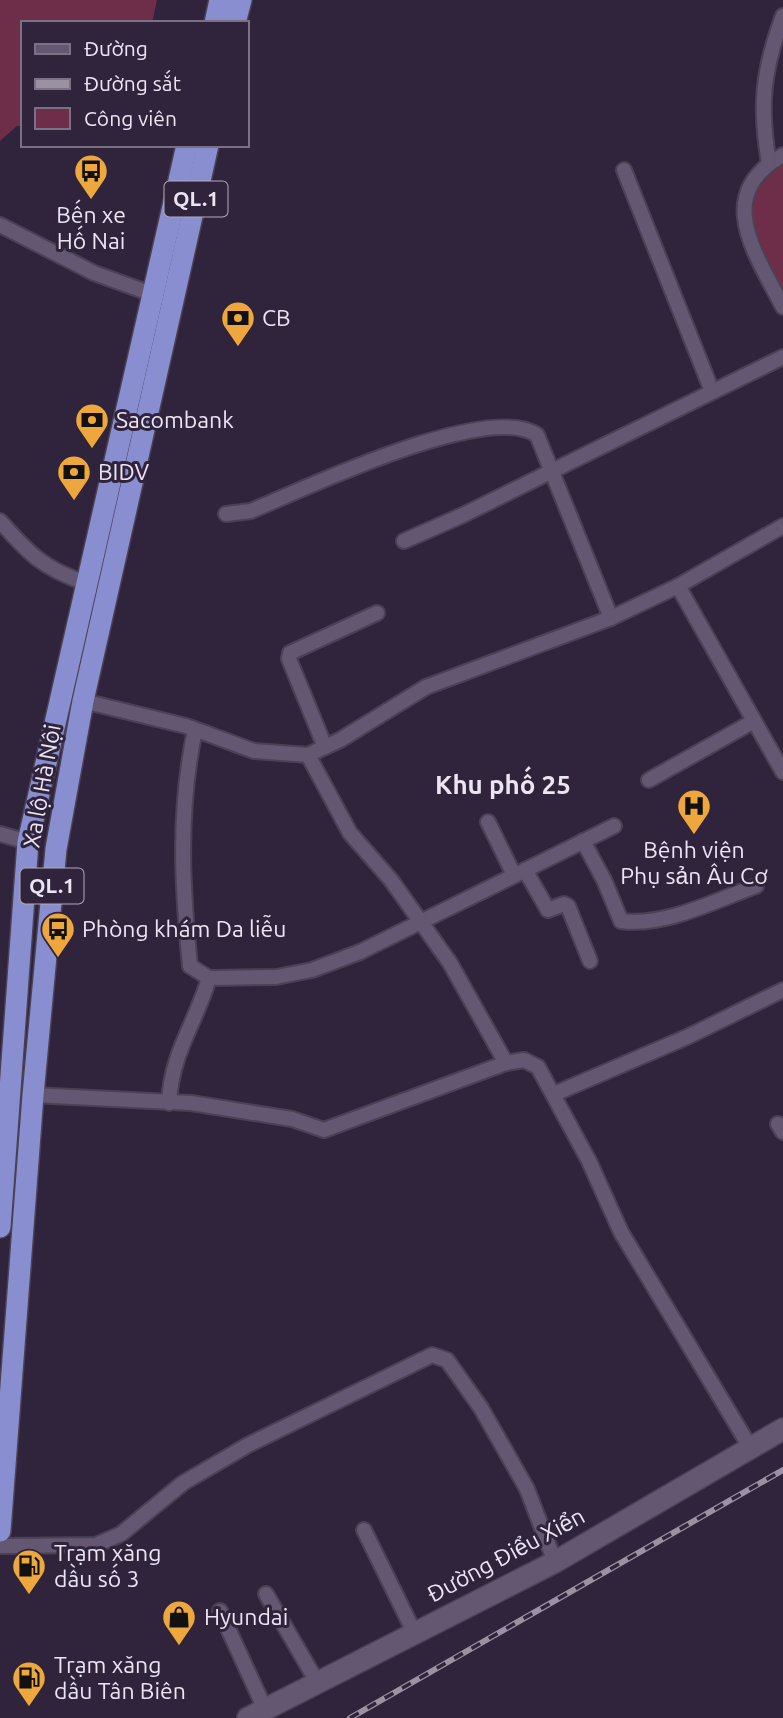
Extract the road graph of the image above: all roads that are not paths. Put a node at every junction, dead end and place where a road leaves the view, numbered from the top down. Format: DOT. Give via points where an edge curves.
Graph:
graph roads {
  1 [pos="220,0"];
  2 [pos="241,0"];
  3 [pos="783,16"];
  4 [pos="215,21"];
  5 [pos="236,21"];
  6 [pos="187,147"];
  7 [pos="208,147"];
  8 [pos="783,155"];
  9 [pos="769,163"];
  10 [pos="624,170"];
  11 [pos="0,225"];
  12 [pos="163,248"];
  13 [pos="183,254"];
  14 [pos="152,295"];
  15 [pos="173,301"];
  16 [pos="783,307"];
  17 [pos="783,357"];
  18 [pos="712,391"];
  19 [pos="551,472"];
  20 [pos="226,514"];
  21 [pos="0,520"];
  22 [pos="783,526"];
  23 [pos="404,541"];
  24 [pos="86,583"];
  25 [pos="678,586"];
  26 [pos="377,613"];
  27 [pos="611,618"];
  28 [pos="83,701"];
  29 [pos="754,721"];
  30 [pos="195,730"];
  31 [pos="326,747"];
  32 [pos="308,755"];
  33 [pos="783,772"];
  34 [pos="649,780"];
  35 [pos="488,822"];
  36 [pos="614,826"];
  37 [pos="0,834"];
  38 [pos="583,841"];
  39 [pos="28,842"];
  40 [pos="519,873"];
  41 [pos="757,886"];
  42 [pos="421,921"];
  43 [pos="590,961"];
  44 [pos="209,978"];
  45 [pos="783,990"];
  46 [pos="506,1063"];
  47 [pos="6,1064"];
  48 [pos="554,1094"];
  49 [pos="33,1095"];
  50 [pos="169,1103"];
  51 [pos="0,1227"];
  52 [pos="783,1429"];
  53 [pos="750,1447"];
  54 [pos="364,1530"];
  55 [pos="0,1531"];
  56 [pos="0,1546"];
  57 [pos="555,1562"];
  58 [pos="266,1594"];
  59 [pos="220,1611"];
  60 [pos="414,1632"];
  61 [pos="317,1682"];
  62 [pos="256,1713"];
  1 -- 4 [label="highway"];
  2 -- 5 [label="highway"];
  3 -- 9 [label="street" via="770,53 761,113"];
  6 -- 12 [label="highway, Xa lộ Hà Nội / QL.1"];
  7 -- 13 [label="highway, Xa lộ Hà Nội / QL.1"];
  8 -- 9 [label="street"];
  9 -- 16 [label="street" via="746,194 743,217 747,236"];
  10 -- 18 [label="street"];
  11 -- 14 [label="street" via="94,273"];
  12 -- 13 [label="highway"];
  12 -- 14 [label="highway, Xa lộ Hà Nội / QL.1"];
  13 -- 15 [label="highway, Xa lộ Hà Nội / QL.1"];
  14 -- 15 [label="highway"];
  14 -- 24 [label="highway, Xa lộ Hà Nội / QL.1"];
  15 -- 28 [label="highway, Xa lộ Hà Nội / QL.1"];
  17 -- 18 [label="street"];
  18 -- 19 [label="street"];
  19 -- 20 [label="street" via="537,435 519,426 500,427 415,443 251,511"];
  19 -- 23 [label="street"];
  19 -- 27 [label="street"];
  21 -- 24 [label="street" via="30,555"];
  22 -- 25 [label="street"];
  24 -- 39 [label="highway, Xa lộ Hà Nội / QL.1"];
  25 -- 27 [label="street"];
  25 -- 29 [label="street"];
  26 -- 31 [label="street" via="290,653"];
  27 -- 31 [label="street" via="426,687"];
  28 -- 30 [label="street"];
  28 -- 49 [label="highway, Xa lộ Hà Nội / QL.1" via="56,849"];
  29 -- 33 [label="street"];
  29 -- 34 [label="street"];
  30 -- 32 [label="street" via="254,751"];
  30 -- 44 [label="street" via="184,780 181,876 190,966"];
  31 -- 32 [label="street"];
  32 -- 42 [label="street" via="350,833"];
  35 -- 40 [label="street"];
  36 -- 38 [label="street"];
  37 -- 39 [label="street"];
  38 -- 40 [label="street"];
  38 -- 41 [label="street" via="621,921 665,917"];
  39 -- 47 [label="highway, Xa lộ Hà Nội / QL.1"];
  40 -- 42 [label="street"];
  40 -- 43 [label="street" via="548,910 568,906"];
  42 -- 44 [label="street" via="360,953 312,970 276,977"];
  42 -- 46 [label="street"];
  44 -- 50 [label="street" via="170,1077"];
  45 -- 48 [label="street"];
  46 -- 48 [label="street" via="532,1062"];
  46 -- 50 [label="street" via="324,1130 292,1119"];
  47 -- 51 [label="highway, Xa lộ Hà Nội / QL.1"];
  48 -- 53 [label="street" via="621,1232"];
  49 -- 50 [label="street"];
  49 -- 55 [label="highway, Xa lộ Hà Nội / QL.1"];
  52 -- 53 [label="street, Đường Điểu Xiển"];
  53 -- 57 [label="street, Đường Điểu Xiển"];
  54 -- 60 [label="street"];
  56 -- 57 [label="street" via="96,1545 121,1534 183,1483 248,1445 432,1355 447,1360 481,1408 527,1489"];
  57 -- 60 [label="street, Đường Điểu Xiển"];
  58 -- 61 [label="street"];
  59 -- 62 [label="street"];
  60 -- 61 [label="street, Đường Điểu Xiển"];
  61 -- 62 [label="street, Đường Điểu Xiển"];
}
